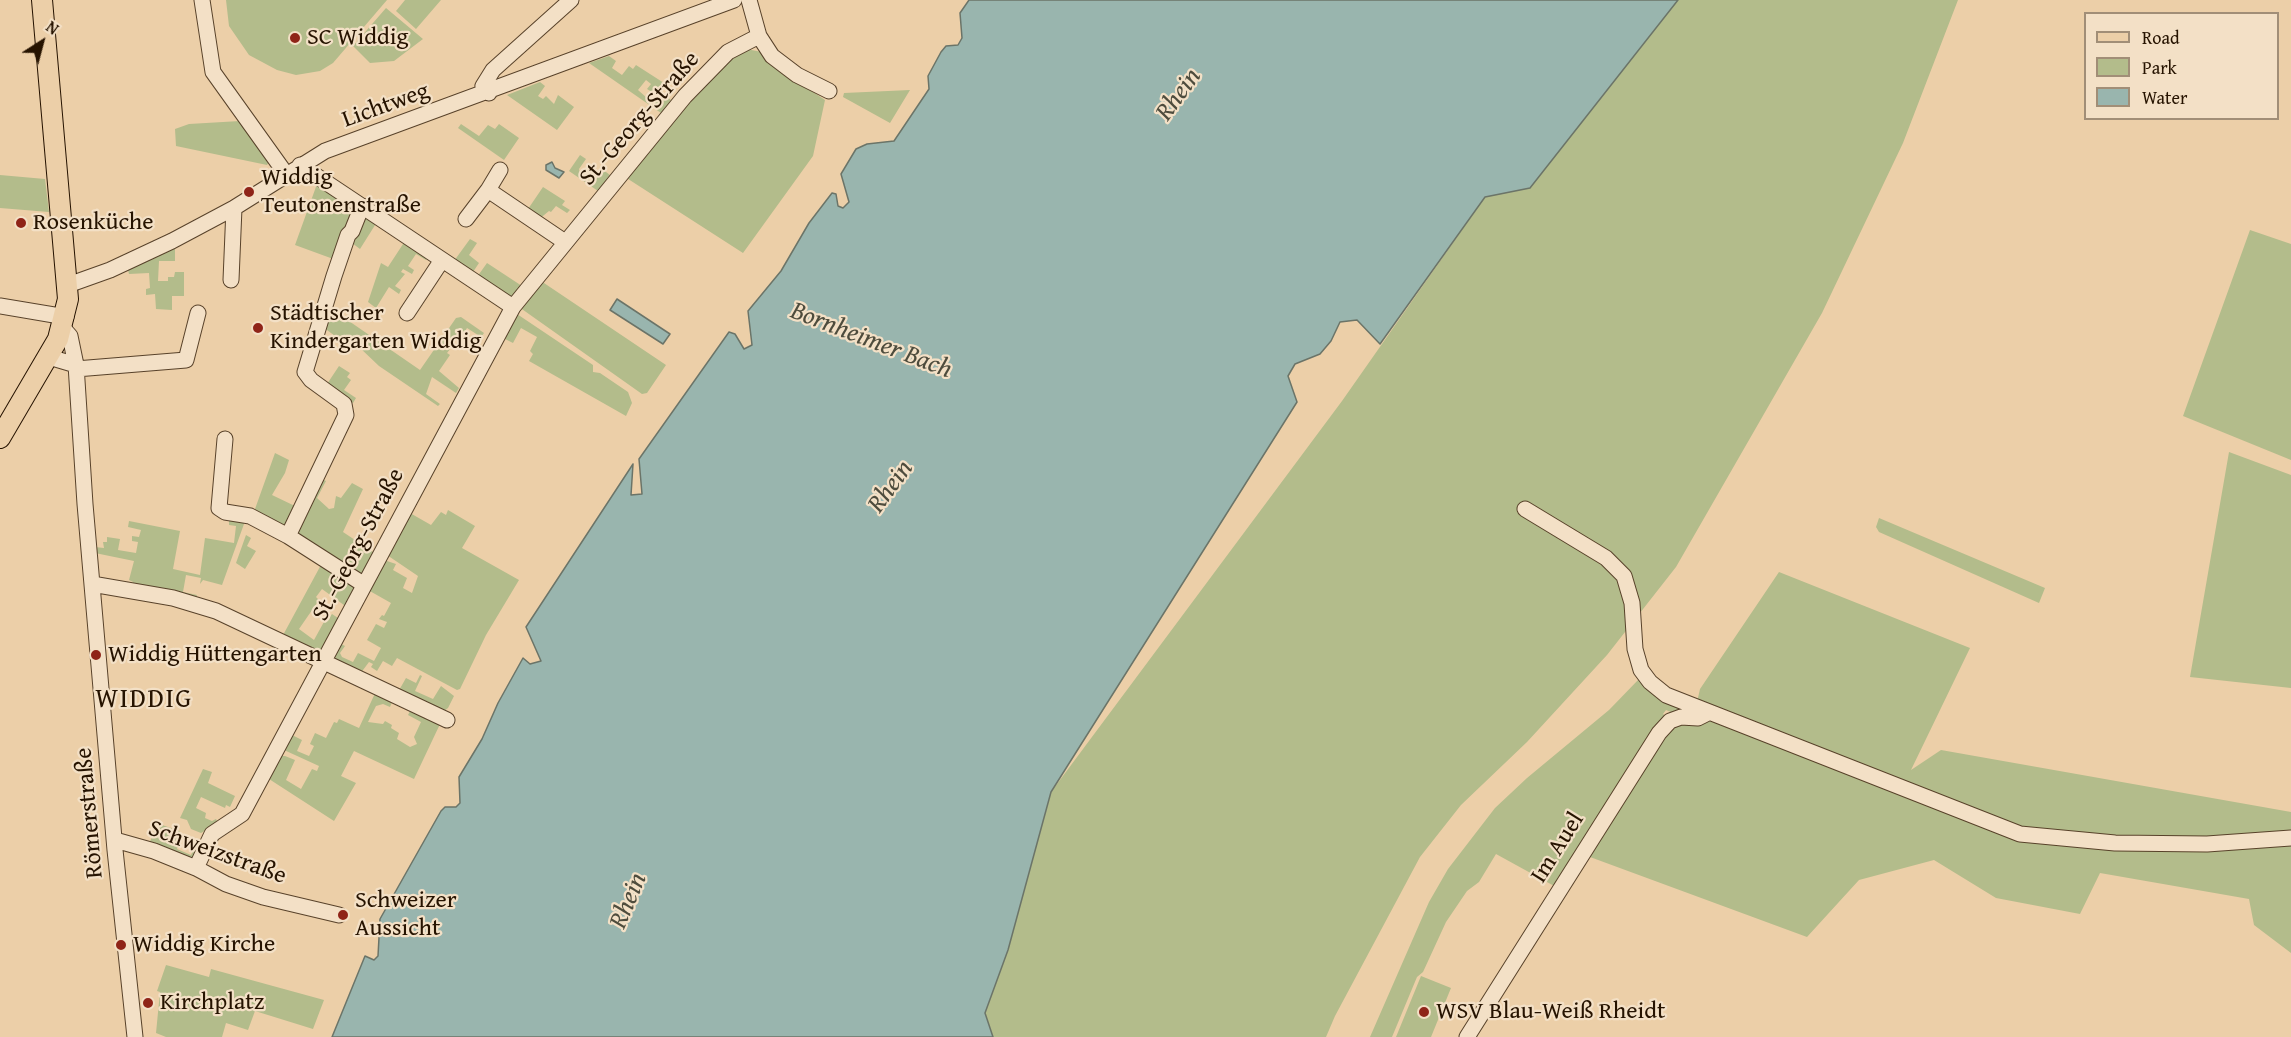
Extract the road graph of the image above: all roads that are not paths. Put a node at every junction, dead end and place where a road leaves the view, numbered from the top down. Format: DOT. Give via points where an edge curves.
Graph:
graph roads {
  1 [pos="42,0"];
  2 [pos="202,0"];
  3 [pos="571,0"];
  4 [pos="734,0"];
  5 [pos="749,0"];
  6 [pos="759,36"];
  7 [pos="829,91"];
  8 [pos="489,93"];
  9 [pos="300,165"];
  10 [pos="500,170"];
  11 [pos="286,174"];
  12 [pos="488,190"];
  13 [pos="362,206"];
  14 [pos="234,208"];
  15 [pos="466,219"];
  16 [pos="565,242"];
  17 [pos="442,260"];
  18 [pos="231,279"];
  19 [pos="68,285"];
  20 [pos="0,306"];
  21 [pos="513,307"];
  22 [pos="198,313"];
  23 [pos="407,313"];
  24 [pos="64,322"];
  25 [pos="49,357"];
  26 [pos="76,367"];
  27 [pos="0,438"];
  28 [pos="225,439"];
  29 [pos="1525,509"];
  30 [pos="288,536"];
  31 [pos="92,584"];
  32 [pos="363,584"];
  33 [pos="324,661"];
  34 [pos="1708,712"];
  35 [pos="447,720"];
  36 [pos="2291,838"];
  37 [pos="115,840"];
  38 [pos="196,868"];
  39 [pos="339,915"];
  40 [pos="135,1037"];
  41 [pos="1467,1037"];
  1 -- 19 [label="main road"];
  2 -- 11 [label="street" via="213,72"];
  3 -- 8 [label="street" via="493,70 483,86"];
  4 -- 8 [label="street, Lichtweg"];
  5 -- 6 [label="street"];
  6 -- 7 [label="street" via="772,56 797,75"];
  6 -- 16 [label="street, St.-Georg-Straße" via="728,52 685,96"];
  8 -- 9 [label="street, Lichtweg" via="325,152"];
  9 -- 11 [label="street, Lichtweg"];
  9 -- 13 [label="street"];
  10 -- 12 [label="street"];
  11 -- 14 [label="street, Lichtweg"];
  12 -- 15 [label="street"];
  12 -- 16 [label="street"];
  13 -- 17 [label="street"];
  13 -- 30 [label="street" via="333,276 305,372 344,404 346,414"];
  14 -- 18 [label="street"];
  14 -- 19 [label="street, Lichtweg" via="110,270"];
  16 -- 21 [label="street, St.-Georg-Straße"];
  17 -- 21 [label="street"];
  17 -- 23 [label="street"];
  19 -- 24 [label="main road"];
  20 -- 24 [label="street"];
  21 -- 32 [label="street, St.-Georg-Straße"];
  22 -- 26 [label="street" via="186,360"];
  24 -- 25 [label="main road"];
  24 -- 26 [label="street, Römerstraße"];
  25 -- 26 [label="street"];
  25 -- 27 [label="main road"];
  26 -- 31 [label="street, Römerstraße"];
  28 -- 30 [label="street" via="219,508 250,516"];
  29 -- 34 [label="street" via="1606,558 1624,576 1632,603 1635,649 1641,670 1666,695"];
  30 -- 32 [label="street"];
  31 -- 33 [label="street" via="173,598 216,611"];
  31 -- 37 [label="street, Römerstraße"];
  32 -- 33 [label="street, St.-Georg-Straße"];
  33 -- 35 [label="street"];
  33 -- 38 [label="street, St.-Georg-Straße" via="242,814 212,834"];
  34 -- 36 [label="street" via="2020,834 2115,843"];
  34 -- 41 [label="street, Im Auel" via="1698,718 1670,721 1659,733"];
  37 -- 38 [label="street, Schweizstraße"];
  37 -- 40 [label="street, Römerstraße"];
  38 -- 39 [label="street, Schweizstraße" via="263,897"];
}
